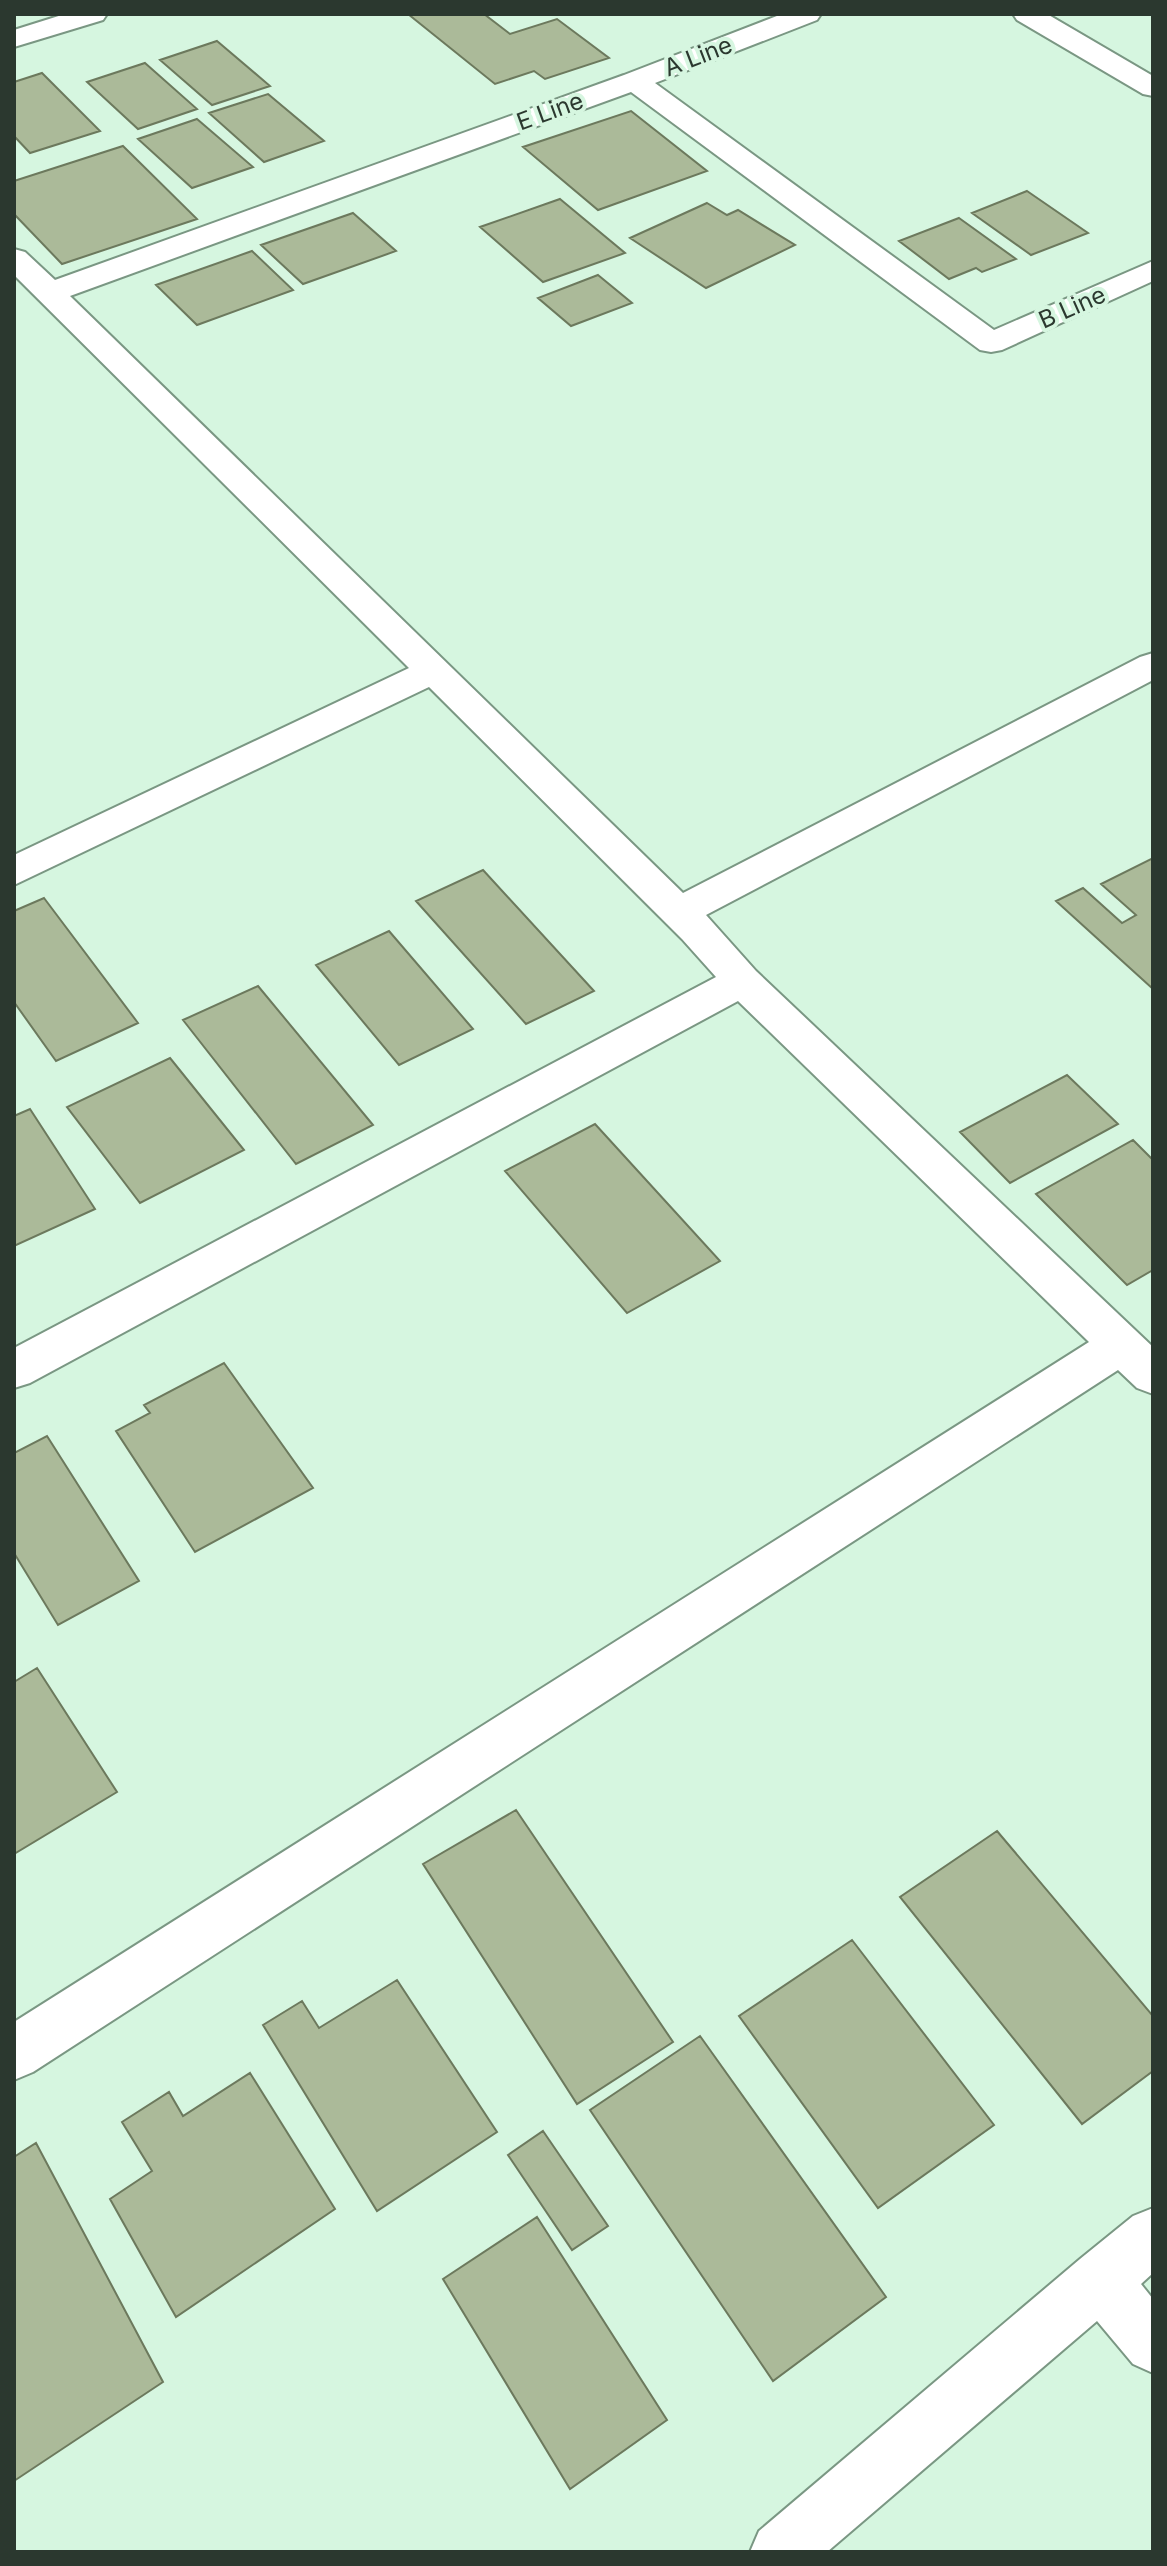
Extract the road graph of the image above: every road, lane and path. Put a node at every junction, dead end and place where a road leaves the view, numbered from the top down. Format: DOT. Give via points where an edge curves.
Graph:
graph roads {
  1 [pos="93,14"];
  2 [pos="807,14"];
  3 [pos="1027,14"];
  4 [pos="14,39"];
  5 [pos="634,81"];
  6 [pos="1153,88"];
  7 [pos="14,258"];
  8 [pos="1153,270"];
  9 [pos="49,293"];
  10 [pos="1153,665"];
  11 [pos="432,671"];
  12 [pos="14,871"];
  13 [pos="679,912"];
  14 [pos="742,981"];
  15 [pos="1137,1360"];
  16 [pos="14,1370"];
  17 [pos="14,2053"];
  18 [pos="1153,2236"];
  19 [pos="1100,2279"];
  20 [pos="1153,2344"];
  21 [pos="780,2552"];
  1 -- 4 [label="street"];
  2 -- 5 [label="street, A Line"];
  3 -- 6 [label="street"];
  5 -- 8 [label="street, B Line" via="991,343"];
  5 -- 9 [label="street, E Line"];
  7 -- 9 [label="street"];
  9 -- 11 [label="street"];
  10 -- 13 [label="street"];
  11 -- 12 [label="street"];
  11 -- 13 [label="street"];
  13 -- 14 [label="street"];
  14 -- 15 [label="street"];
  14 -- 16 [label="street"];
  15 -- 17 [label="street"];
  18 -- 19 [label="street"];
  19 -- 20 [label="street"];
  19 -- 21 [label="street"];
}
